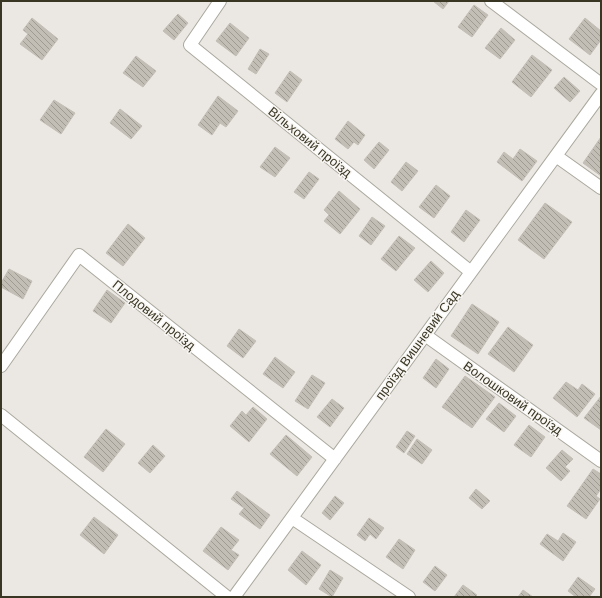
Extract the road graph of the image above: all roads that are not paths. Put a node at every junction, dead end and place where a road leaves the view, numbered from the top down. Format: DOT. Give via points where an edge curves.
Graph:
graph roads {
  1 [pos="220,1"];
  2 [pos="491,1"];
  3 [pos="601,84"];
  4 [pos="601,94"];
  5 [pos="556,156"];
  6 [pos="601,188"];
  7 [pos="471,272"];
  8 [pos="425,335"];
  9 [pos="1,366"];
  10 [pos="1,415"];
  11 [pos="335,459"];
  12 [pos="601,461"];
  13 [pos="292,518"];
  14 [pos="227,597"];
  15 [pos="234,597"];
  16 [pos="409,597"];
  1 -- 7 [label="street, Вільховий проїзд" via="190,45"];
  2 -- 3 [label="street"];
  4 -- 5 [label="street, проїзд Вишневий Сад"];
  5 -- 6 [label="street"];
  5 -- 7 [label="street, проїзд Вишневий Сад"];
  7 -- 8 [label="street, проїзд Вишневий Сад"];
  8 -- 11 [label="street, проїзд Вишневий Сад"];
  8 -- 12 [label="street, Волошковий проїзд"];
  9 -- 11 [label="street, Плодовий проїзд" via="79,255"];
  10 -- 14 [label="street"];
  11 -- 13 [label="street, проїзд Вишневий Сад"];
  13 -- 15 [label="street, проїзд Вишневий Сад"];
  13 -- 16 [label="street"];
}
